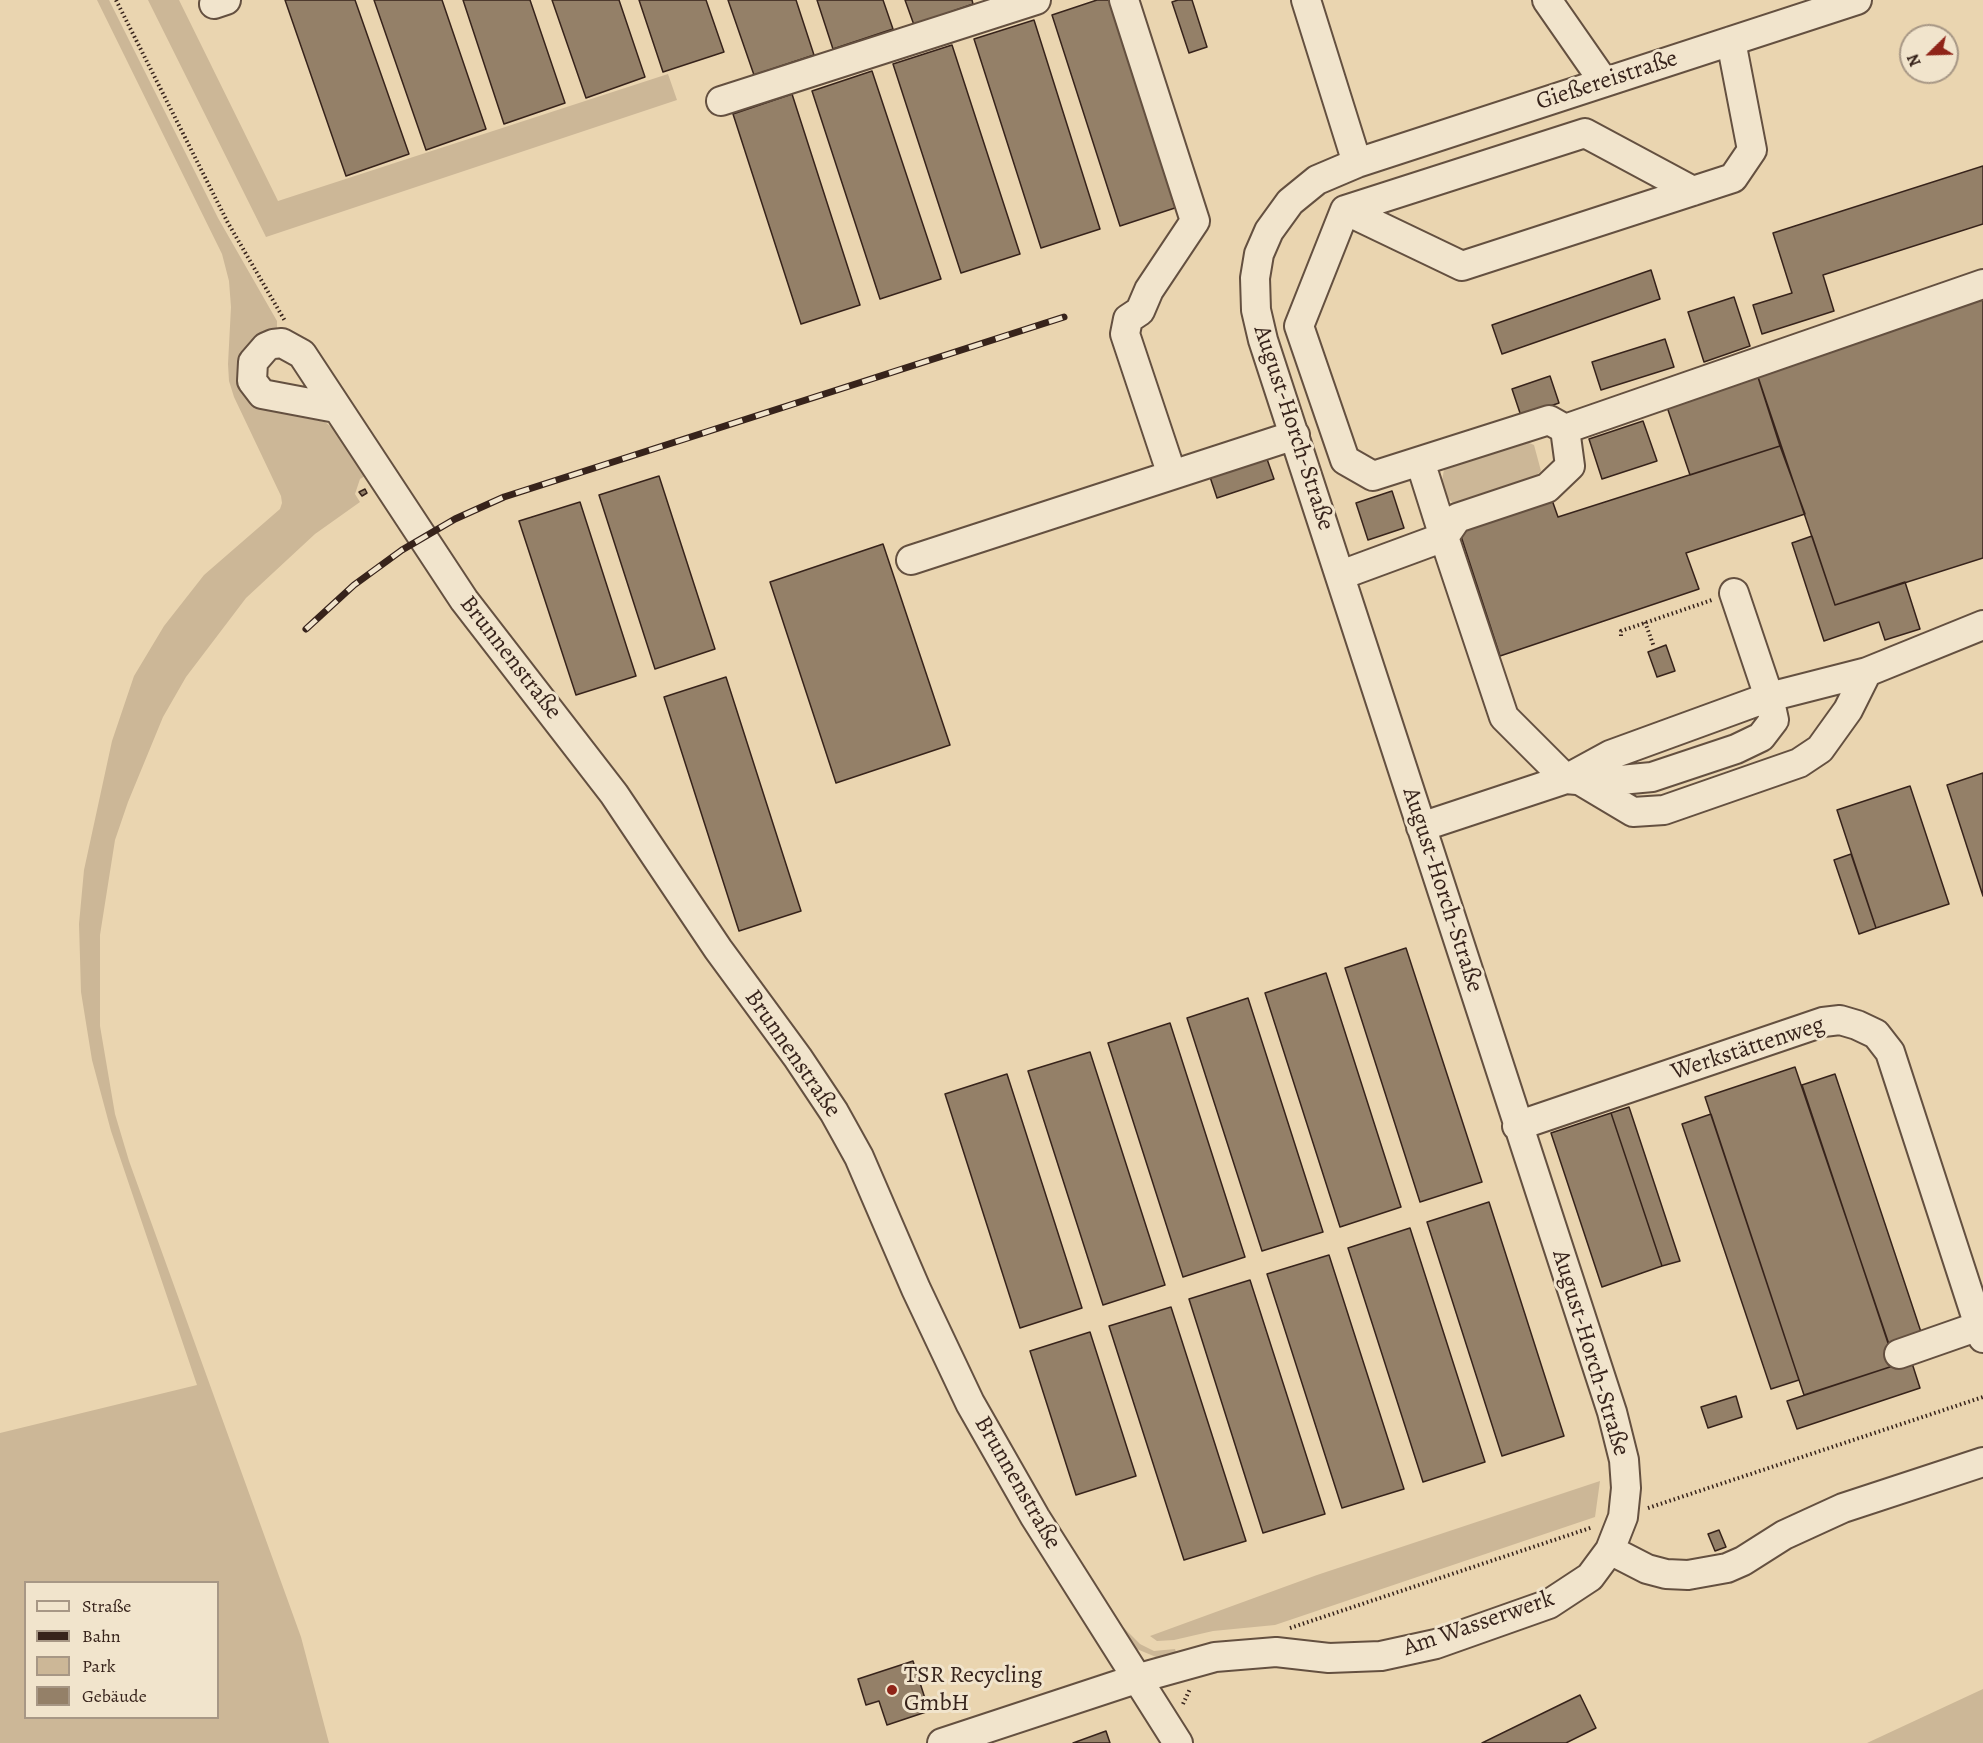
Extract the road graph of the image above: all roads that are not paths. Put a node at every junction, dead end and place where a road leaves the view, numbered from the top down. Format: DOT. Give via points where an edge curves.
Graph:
graph roads {
  1 [pos="1036,0"];
  2 [pos="1124,0"];
  3 [pos="1306,0"];
  4 [pos="1547,0"];
  5 [pos="1857,0"];
  6 [pos="1731,41"];
  7 [pos="1604,82"];
  8 [pos="721,101"];
  9 [pos="1358,163"];
  10 [pos="1693,191"];
  11 [pos="1345,210"];
  12 [pos="1269,231"];
  13 [pos="1983,284"];
  14 [pos="336,408"];
  15 [pos="1565,429"];
  16 [pos="1294,435"];
  17 [pos="1420,461"];
  18 [pos="1172,475"];
  19 [pos="1444,537"];
  20 [pos="911,560"];
  21 [pos="1341,575"];
  22 [pos="1734,593"];
  23 [pos="1983,625"];
  24 [pos="1867,672"];
  25 [pos="1770,697"];
  26 [pos="1582,781"];
  27 [pos="1421,827"];
  28 [pos="1517,1125"];
  29 [pos="1981,1332"];
  30 [pos="1899,1354"];
  31 [pos="1983,1462"];
  32 [pos="1610,1550"];
  33 [pos="1137,1679"];
  34 [pos="942,1743"];
  35 [pos="1178,1743"];
  1 -- 8 [label="street"];
  2 -- 18 [label="street" via="1195,221 1149,290 1140,311 1128,319 1125,334"];
  3 -- 9 [label="street"];
  4 -- 7 [label="street"];
  5 -- 6 [label="street, Gießereistraße"];
  6 -- 7 [label="street, Gießereistraße"];
  6 -- 10 [label="street" via="1752,150 1733,178"];
  7 -- 9 [label="street, Gießereistraße"];
  9 -- 12 [label="street, Gießereistraße" via="1317,180 1290,202"];
  10 -- 11 [label="street" via="1462,266"];
  10 -- 11 [label="street" via="1584,133"];
  11 -- 17 [label="street" via="1299,326 1345,460 1373,476"];
  12 -- 16 [label="street, August-Horch-Straße" via="1259,254 1256,310"];
  13 -- 15 [label="street"];
  14 -- 14 [label="street, Brunnenstraße" via="302,354 282,343 266,347 253,362 252,381 262,394"];
  14 -- 33 [label="street, Brunnenstraße" via="464,600 614,794 834,1112 859,1157 970,1403 1035,1517"];
  15 -- 17 [label="street" via="1549,420"];
  15 -- 19 [label="street" via="1570,466 1547,488 1457,518"];
  16 -- 18 [label="street"];
  16 -- 21 [label="street, August-Horch-Straße"];
  17 -- 19 [label="street"];
  18 -- 20 [label="street"];
  19 -- 21 [label="street"];
  19 -- 26 [label="street" via="1504,717"];
  21 -- 27 [label="street, August-Horch-Straße"];
  22 -- 25 [label="street"];
  23 -- 24 [label="street"];
  24 -- 25 [label="street"];
  24 -- 26 [label="street" via="1848,710 1820,749 1799,764 1664,810 1633,812"];
  25 -- 26 [label="street" via="1610,755"];
  25 -- 26 [label="street" via="1774,720 1761,737 1652,777"];
  26 -- 27 [label="street"];
  27 -- 28 [label="street, August-Horch-Straße"];
  28 -- 29 [label="street, Werkstättenweg" via="1823,1022 1840,1020 1857,1025 1875,1034 1890,1052"];
  28 -- 32 [label="street, August-Horch-Straße" via="1612,1412 1624,1460 1623,1517"];
  29 -- 30 [label="street"];
  31 -- 32 [label="street" via="1843,1508 1784,1535 1727,1568 1688,1575 1666,1574"];
  32 -- 33 [label="street, Am Wasserwerk" via="1590,1577 1549,1604 1436,1644 1381,1656 1329,1658 1245,1653 1215,1657"];
  33 -- 34 [label="street, Am Wasserwerk"];
  33 -- 35 [label="street, Brunnenstraße"];
}
